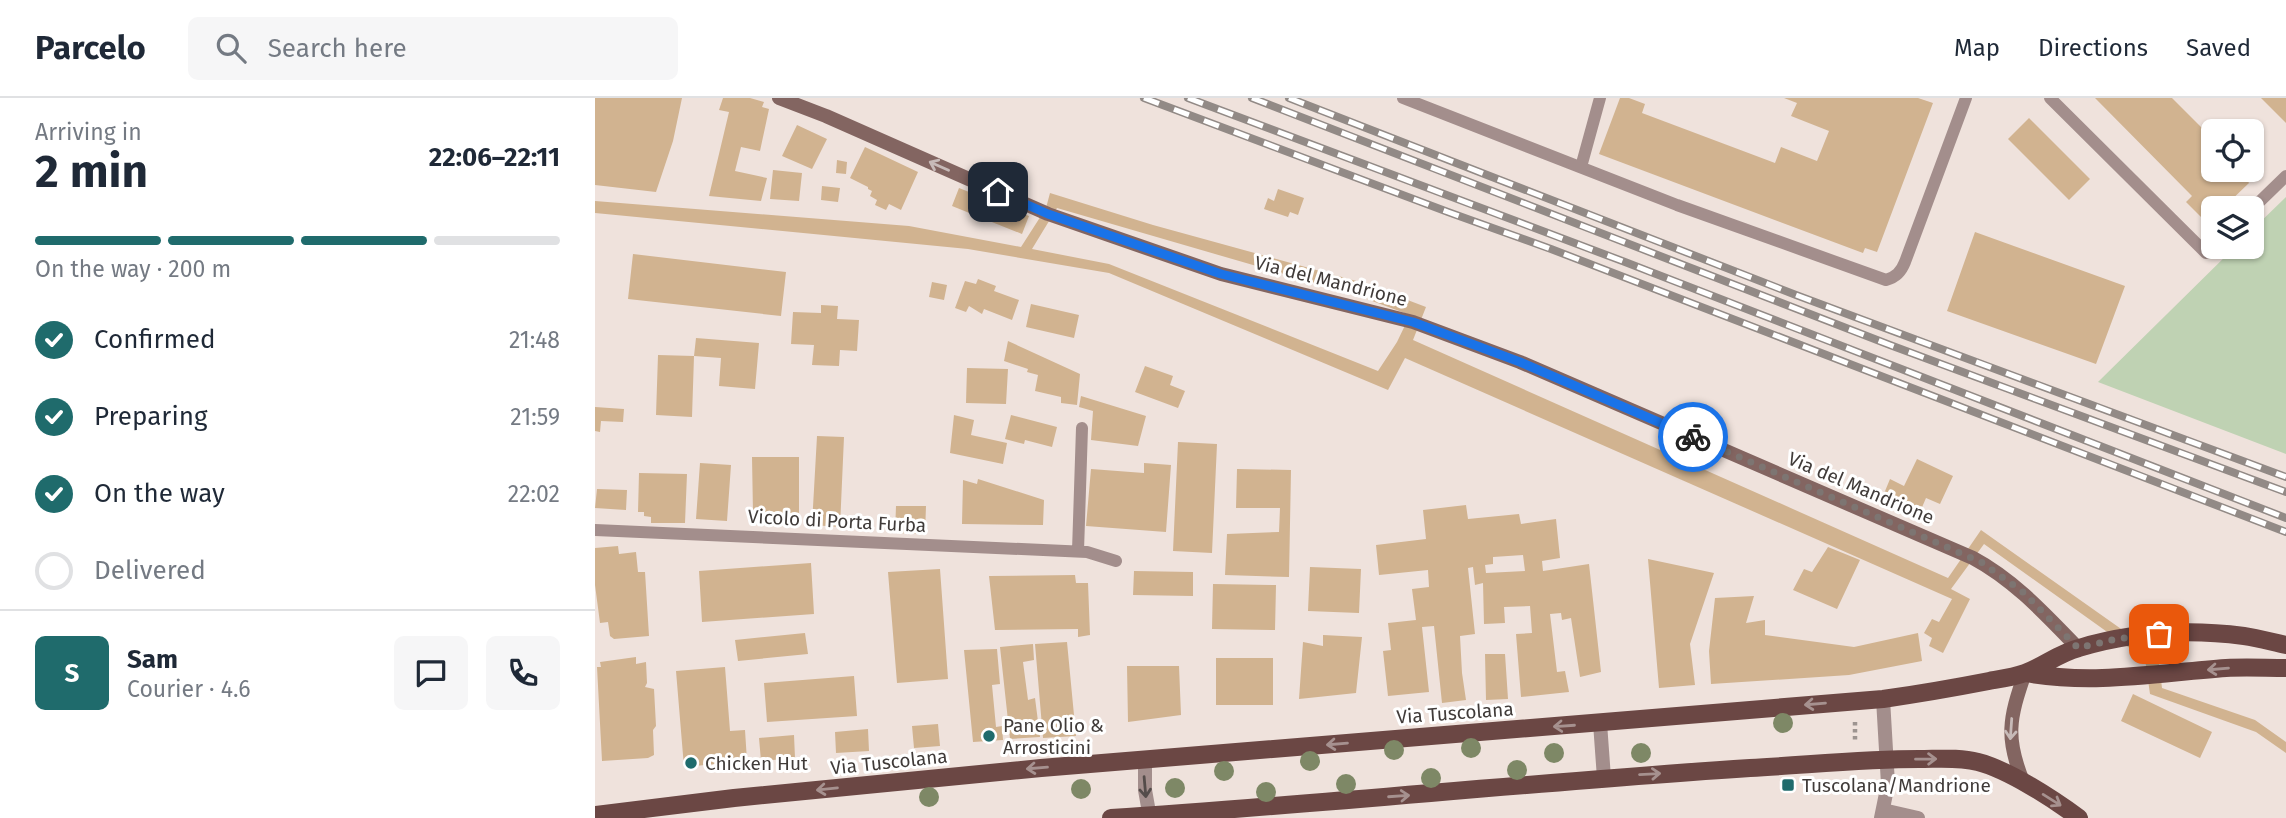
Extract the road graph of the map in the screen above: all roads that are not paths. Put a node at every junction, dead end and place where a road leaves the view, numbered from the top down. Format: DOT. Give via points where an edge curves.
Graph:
graph roads {
  1 [pos="779,98"];
  2 [pos="1403,98"];
  3 [pos="1599,98"];
  4 [pos="1966,98"];
  5 [pos="2050,98"];
  6 [pos="1581,167"];
  7 [pos="2286,176"];
  8 [pos="2264,197"];
  9 [pos="2201,248"];
  10 [pos="1082,428"];
  11 [pos="595,530"];
  12 [pos="1078,551"];
  13 [pos="1116,561"];
  14 [pos="2286,645"];
  15 [pos="2078,648"];
  16 [pos="2286,668"];
  17 [pos="2025,673"];
  18 [pos="1883,699"];
  19 [pos="1600,723"];
  20 [pos="1145,759"];
  21 [pos="1887,759"];
  22 [pos="1604,778"];
  23 [pos="2024,784"];
  24 [pos="1882,814"];
  25 [pos="595,815"];
  26 [pos="1150,817"];
  27 [pos="1111,818"];
  28 [pos="1918,818"];
  29 [pos="2079,818"];
  15 -- 1 [label="street, Via del Mandrione, one-way" via="2023,592 1973,558 1532,368 1413,322 1221,274 1048,214"];
  2 -- 6 [label="lane"];
  3 -- 6 [label="lane"];
  4 -- 6 [label="lane" via="1901,272 1886,280"];
  5 -- 9 [label="lane"];
  7 -- 8 [label="lane"];
  10 -- 12 [label="lane"];
  11 -- 12 [label="lane, Vicolo di Porta Furba"];
  12 -- 13 [label="lane, Vicolo di Porta Furba"];
  14 -- 15 [label="main road, Via Tuscolana" via="2198,632 2116,639"];
  15 -- 17 [label="main road, Via Tuscolana"];
  16 -- 17 [label="main road, Via Tuscolana, one-way" via="2090,680"];
  17 -- 18 [label="main road, Via Tuscolana"];
  17 -- 23 [label="street, one-way" via="2010,739"];
  18 -- 19 [label="main road, Via Tuscolana, one-way"];
  18 -- 21 [label="street"];
  19 -- 20 [label="main road, Via Tuscolana, one-way"];
  19 -- 22 [label="street"];
  20 -- 25 [label="main road, Via Tuscolana, one-way"];
  20 -- 26 [label="street, one-way"];
  22 -- 21 [label="main road, one-way"];
  21 -- 23 [label="main road, one-way" via="1978,762"];
  21 -- 24 [label="street"];
  26 -- 22 [label="main road, one-way"];
  23 -- 29 [label="main road, one-way"];
  24 -- 28 [label="street"];
  26 -- 27 [label="main road"];
}
